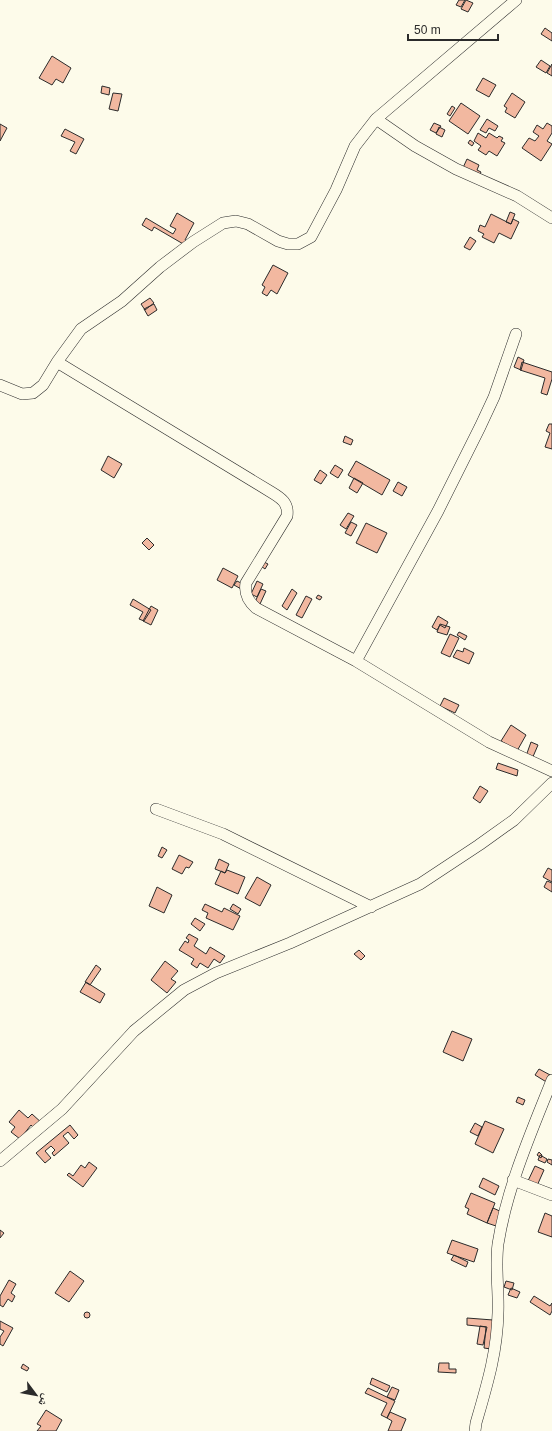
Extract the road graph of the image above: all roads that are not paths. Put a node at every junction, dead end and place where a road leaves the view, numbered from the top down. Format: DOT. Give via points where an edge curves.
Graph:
graph roads {
  1 [pos="516,0"];
  2 [pos="376,119"];
  3 [pos="552,218"];
  4 [pos="516,334"];
  5 [pos="57,362"];
  6 [pos="0,385"];
  7 [pos="356,661"];
  8 [pos="552,771"];
  9 [pos="552,783"];
  10 [pos="156,809"];
  11 [pos="371,906"];
  12 [pos="552,1080"];
  13 [pos="0,1161"];
  14 [pos="513,1180"];
  15 [pos="552,1195"];
  16 [pos="475,1431"];
  1 -- 2 [label="street"];
  2 -- 3 [label="street" via="415,146 456,169 510,193"];
  2 -- 5 [label="street" via="356,146 311,237 298,244 288,244 248,224 223,223 193,242 122,301 81,329"];
  4 -- 7 [label="street" via="494,397 480,427 438,511"];
  5 -- 6 [label="street" via="43,385 33,393 22,394"];
  5 -- 7 [label="street" via="280,497 286,504 287,516 246,583 246,596 256,608"];
  7 -- 8 [label="street" via="475,735"];
  9 -- 11 [label="street" via="514,820 479,845 420,884"];
  10 -- 11 [label="street" via="223,834"];
  11 -- 13 [label="street" via="216,973 184,990 134,1031 62,1109"];
  12 -- 14 [label="street"];
  14 -- 15 [label="street"];
  14 -- 16 [label="street" via="498,1244 498,1312 494,1359"];
}
